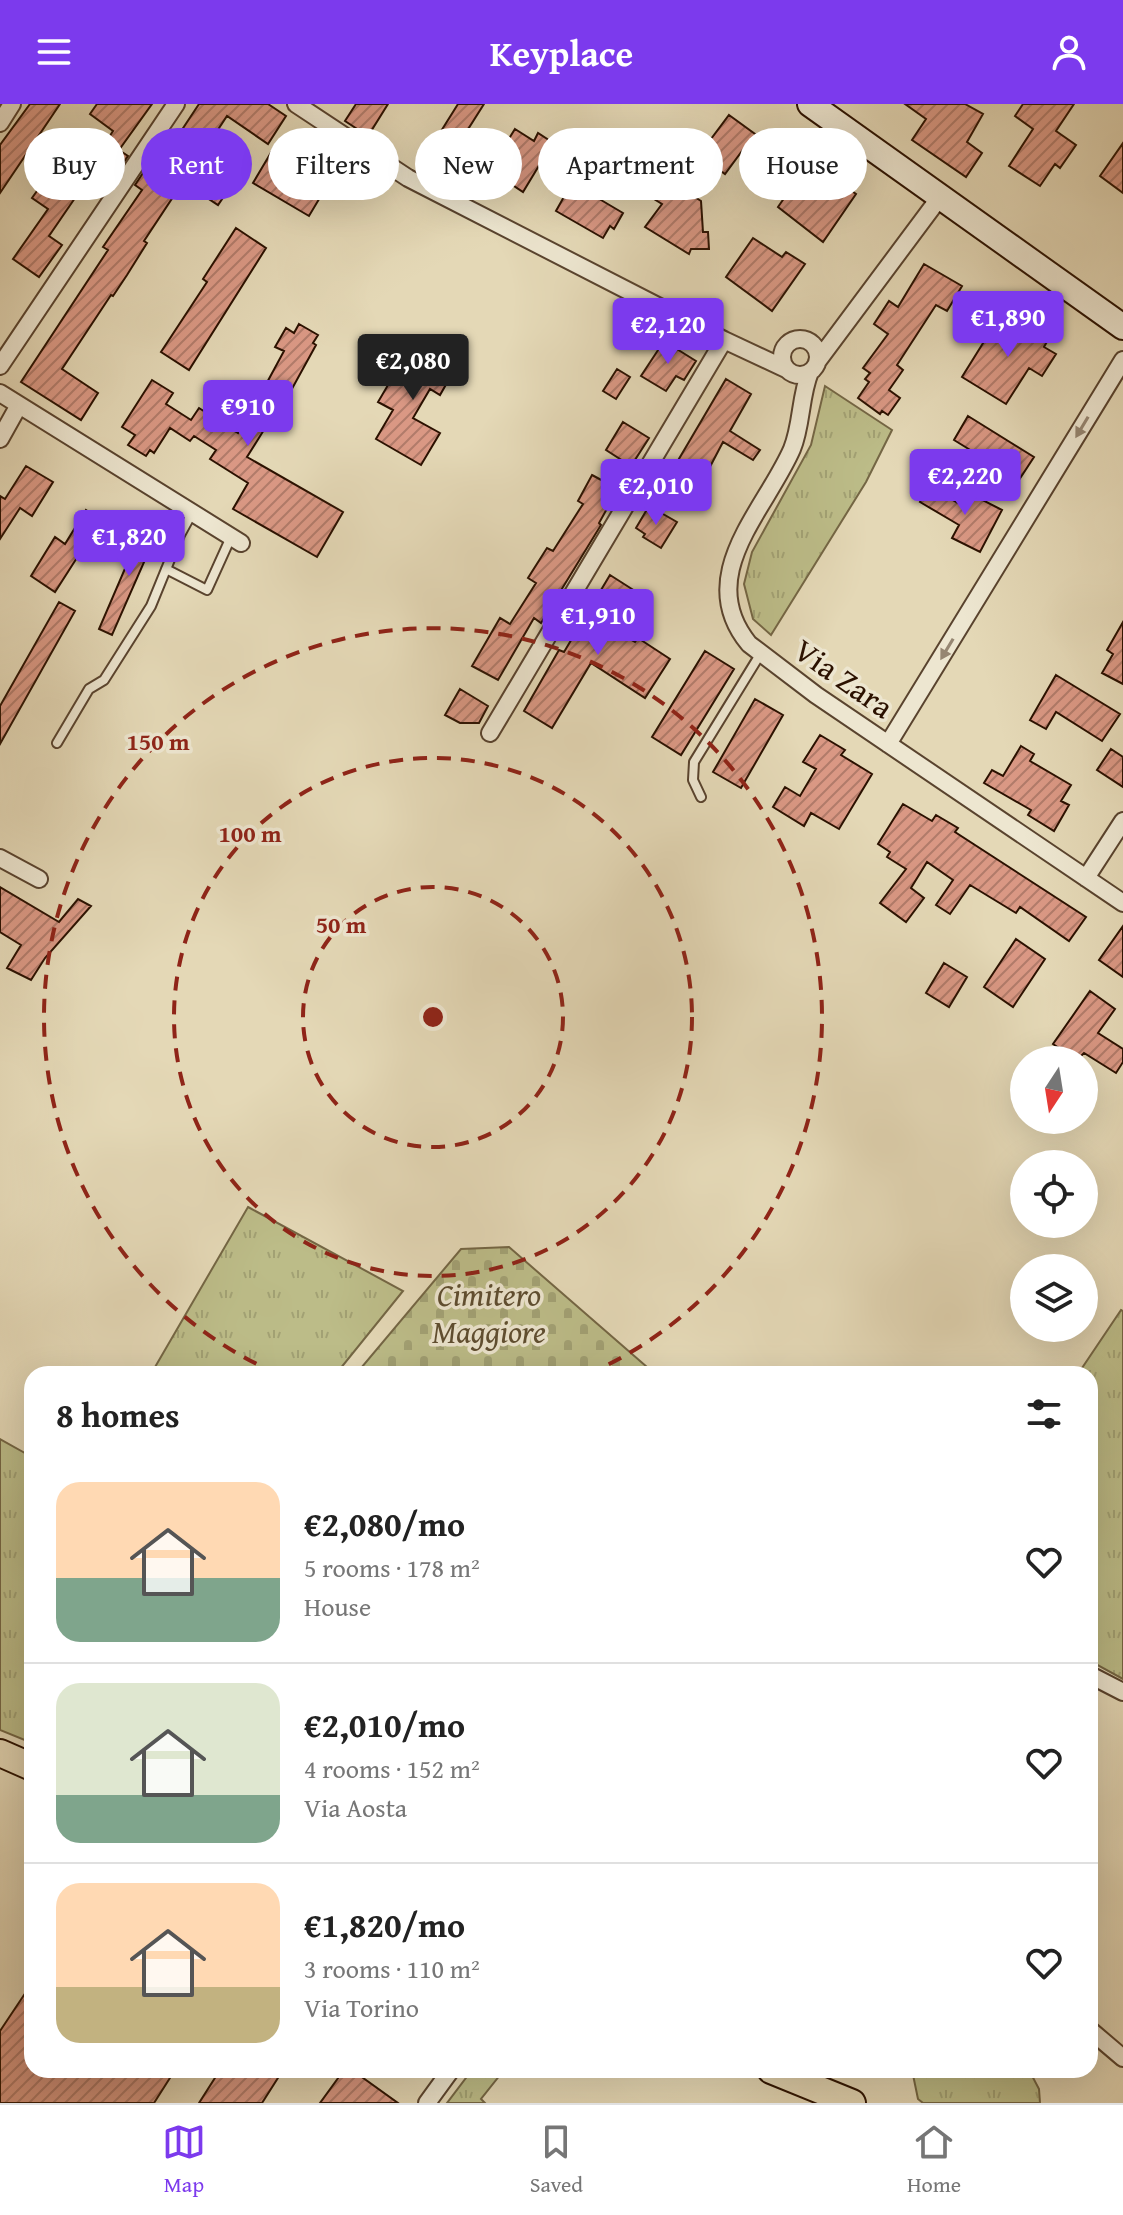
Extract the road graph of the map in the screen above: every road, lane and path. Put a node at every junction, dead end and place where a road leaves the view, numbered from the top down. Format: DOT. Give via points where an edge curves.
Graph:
graph roads {
  1 [pos="12,104"];
  2 [pos="176,104"];
  3 [pos="296,104"];
  4 [pos="810,104"];
  5 [pos="0,123"];
  6 [pos="940,197"];
  7 [pos="844,325"];
  8 [pos="1123,327"];
  9 [pos="724,340"];
  10 [pos="812,344"];
  11 [pos="786,345"];
  12 [pos="746,351"];
  13 [pos="1123,360"];
  14 [pos="0,366"];
  15 [pos="814,367"];
  16 [pos="789,371"];
  17 [pos="0,393"];
  18 [pos="19,405"];
  19 [pos="801,405"];
  20 [pos="0,439"];
  21 [pos="192,512"];
  22 [pos="236,540"];
  23 [pos="166,569"];
  24 [pos="761,653"];
  25 [pos="490,733"];
  26 [pos="57,743"];
  27 [pos="888,744"];
  28 [pos="701,797"];
  29 [pos="1123,821"];
  30 [pos="0,858"];
  31 [pos="1086,878"];
  32 [pos="39,879"];
  33 [pos="1123,903"];
  34 [pos="1098,1679"];
  35 [pos="1123,1692"];
  36 [pos="0,1753"];
  37 [pos="24,1764"];
  38 [pos="1098,2037"];
  39 [pos="1123,2058"];
  40 [pos="445,2078"];
  41 [pos="791,2078"];
  42 [pos="427,2103"];
  43 [pos="852,2103"];
  1 -- 5 [label="street"];
  2 -- 14 [label="street"];
  3 -- 9 [label="street" via="408,178"];
  4 -- 6 [label="street"];
  6 -- 7 [label="street"];
  6 -- 8 [label="street"];
  7 -- 10 [label="street"];
  7 -- 15 [label="street"];
  9 -- 12 [label="street"];
  9 -- 25 [label="street"];
  10 -- 11 [label="street" via="802,339"];
  10 -- 15 [label="street" via="817,352"];
  11 -- 12 [label="street"];
  11 -- 16 [label="street" via="782,360"];
  12 -- 16 [label="street"];
  13 -- 27 [label="street, one-way"];
  15 -- 16 [label="street" via="801,375"];
  15 -- 19 [label="street, Via Zara"];
  16 -- 19 [label="street, Via Zara"];
  17 -- 18 [label="street"];
  18 -- 20 [label="street"];
  18 -- 21 [label="street"];
  19 -- 24 [label="street, Via Zara" via="791,450 747,527 729,577 730,609 742,635"];
  21 -- 22 [label="street"];
  21 -- 23 [label="lane"];
  22 -- 23 [label="lane" via="207,590"];
  23 -- 26 [label="lane" via="151,606 104,680 89,689"];
  24 -- 27 [label="street, Via Zara"];
  24 -- 28 [label="lane" via="694,762 693,780"];
  27 -- 31 [label="street, Via Zara"];
  29 -- 31 [label="street"];
  30 -- 32 [label="street"];
  31 -- 33 [label="street, Via Zara"];
  34 -- 35 [label="street"];
  36 -- 37 [label="main road"];
  38 -- 39 [label="street"];
  40 -- 42 [label="street"];
  41 -- 43 [label="main road"];
}
